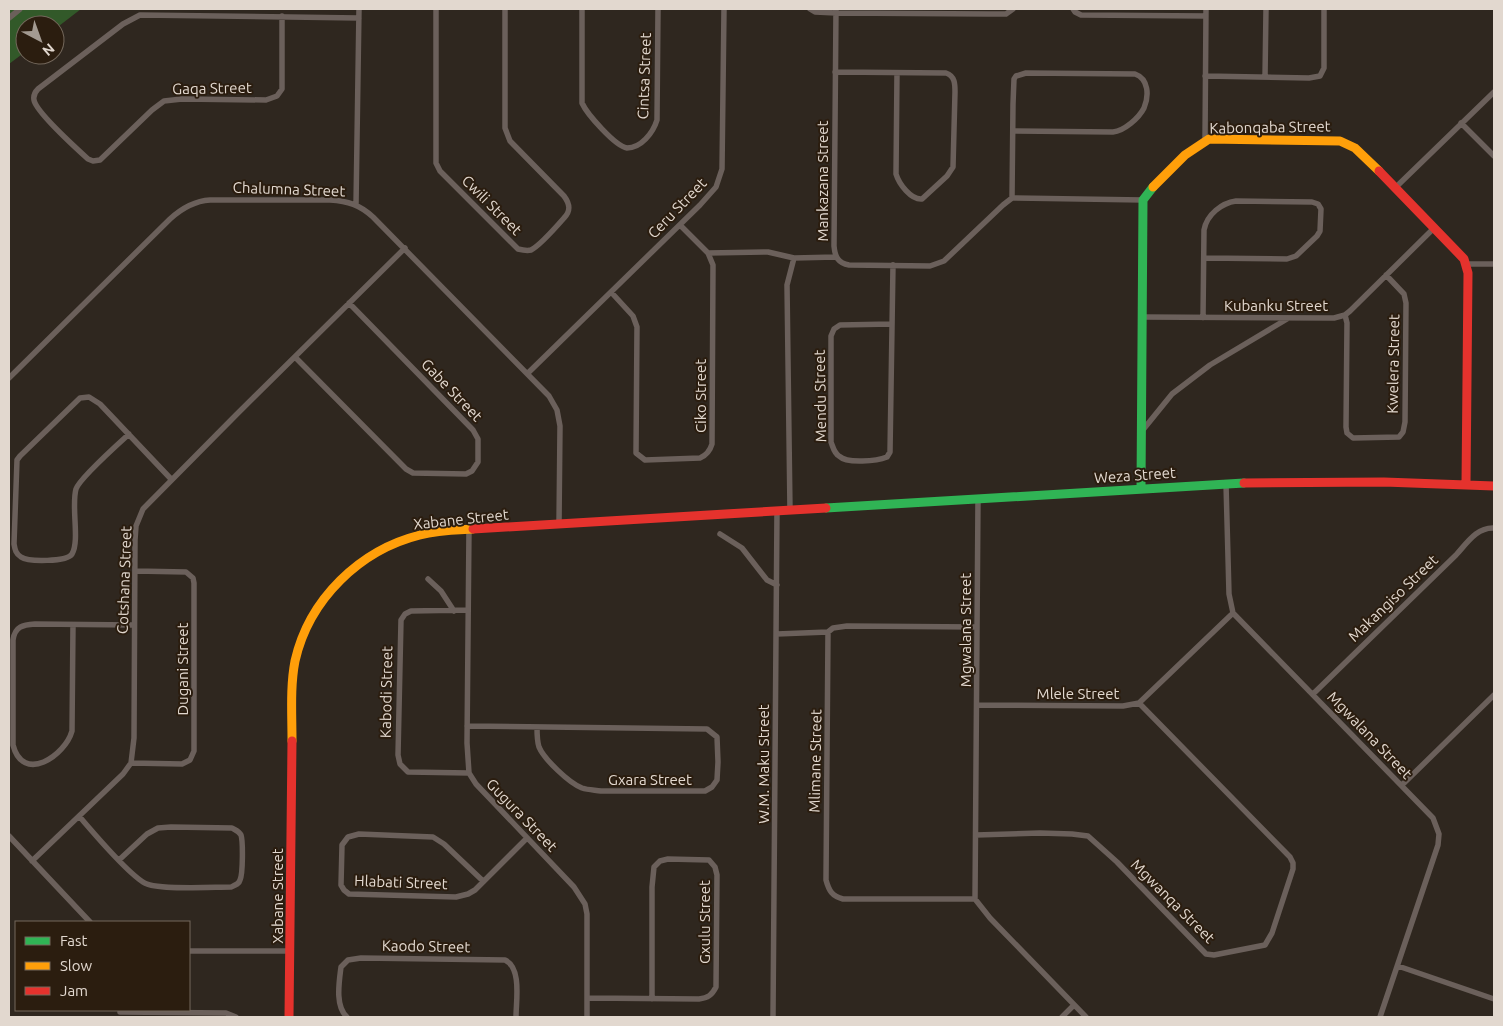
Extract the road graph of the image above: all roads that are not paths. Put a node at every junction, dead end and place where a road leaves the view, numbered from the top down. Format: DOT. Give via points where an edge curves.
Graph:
graph roads {
  1 [pos="20,9"];
  2 [pos="359,9"];
  3 [pos="436,9"];
  4 [pos="505,9"];
  5 [pos="582,9"];
  6 [pos="658,9"];
  7 [pos="724,9"];
  8 [pos="810,9"];
  9 [pos="1013,9"];
  10 [pos="1074,9"];
  11 [pos="1206,9"];
  12 [pos="1266,9"];
  13 [pos="1324,9"];
  14 [pos="836,11"];
  15 [pos="896,11"];
  16 [pos="282,16"];
  17 [pos="1206,16"];
  18 [pos="9,18"];
  19 [pos="359,18"];
  20 [pos="835,72"];
  21 [pos="897,72"];
  22 [pos="1205,76"];
  23 [pos="1265,77"];
  24 [pos="1494,92"];
  25 [pos="1462,123"];
  26 [pos="1013,131"];
  27 [pos="1205,140"];
  28 [pos="1494,156"];
  29 [pos="1395,188"];
  30 [pos="1012,198"];
  31 [pos="1143,200"];
  32 [pos="356,205"];
  33 [pos="680,225"];
  34 [pos="1434,228"];
  35 [pos="405,248"];
  36 [pos="708,253"];
  37 [pos="836,257"];
  38 [pos="794,258"];
  39 [pos="1204,258"];
  40 [pos="1467,264"];
  41 [pos="1494,264"];
  42 [pos="893,265"];
  43 [pos="1386,275"];
  44 [pos="611,292"];
  45 [pos="349,303"];
  46 [pos="1345,315"];
  47 [pos="1142,318"];
  48 [pos="1203,318"];
  49 [pos="1287,319"];
  50 [pos="892,324"];
  51 [pos="295,357"];
  52 [pos="528,374"];
  53 [pos="9,378"];
  54 [pos="1141,432"];
  55 [pos="128,434"];
  56 [pos="172,479"];
  57 [pos="1226,484"];
  58 [pos="1466,484"];
  59 [pos="1494,486"];
  60 [pos="1141,488"];
  61 [pos="978,499"];
  62 [pos="790,510"];
  63 [pos="777,511"];
  64 [pos="559,524"];
  65 [pos="1494,528"];
  66 [pos="469,529"];
  67 [pos="720,534"];
  68 [pos="134,571"];
  69 [pos="428,579"];
  70 [pos="777,585"];
  71 [pos="468,610"];
  72 [pos="454,611"];
  73 [pos="1232,613"];
  74 [pos="73,625"];
  75 [pos="134,625"];
  76 [pos="977,627"];
  77 [pos="828,632"];
  78 [pos="777,634"];
  79 [pos="1313,694"];
  80 [pos="1494,695"];
  81 [pos="1139,703"];
  82 [pos="977,705"];
  83 [pos="467,726"];
  84 [pos="537,727"];
  85 [pos="131,763"];
  86 [pos="469,773"];
  87 [pos="1402,785"];
  88 [pos="79,816"];
  89 [pos="976,835"];
  90 [pos="9,836"];
  91 [pos="527,838"];
  92 [pos="119,860"];
  93 [pos="32,861"];
  94 [pos="483,882"];
  95 [pos="975,899"];
  96 [pos="89,921"];
  97 [pos="190,951"];
  98 [pos="290,951"];
  99 [pos="1398,966"];
  100 [pos="587,998"];
  101 [pos="652,998"];
  102 [pos="1494,999"];
  103 [pos="1074,1005"];
  104 [pos="120,1013"];
  105 [pos="181,1015"];
  106 [pos="236,1017"];
  107 [pos="290,1017"];
  108 [pos="347,1017"];
  109 [pos="516,1017"];
  110 [pos="587,1017"];
  111 [pos="773,1017"];
  112 [pos="1062,1017"];
  113 [pos="1086,1017"];
  114 [pos="1380,1017"];
  1 -- 18 [label="street"];
  2 -- 19 [label="street"];
  3 -- 4 [label="street, Cwili Street" via="436,163 440,171 518,249 530,250 568,214 569,205 508,138 505,128"];
  5 -- 6 [label="street, Cintsa Street" via="582,103 617,144 629,148 652,133 657,120"];
  7 -- 33 [label="street, Ceru Street" via="722,169 712,193"];
  8 -- 14 [label="street" via="815,12"];
  9 -- 15 [label="street" via="999,14"];
  10 -- 17 [label="street" via="1081,15"];
  11 -- 17 [label="street"];
  12 -- 23 [label="street"];
  13 -- 23 [label="street" via="1322,73 1313,78"];
  14 -- 15 [label="street"];
  14 -- 20 [label="street, Mankazana Street"];
  16 -- 16 [label="street, Gaqa Street" via="282,89 277,96 266,100 164,101 100,160 88,159 34,101 38,89 123,24 140,16"];
  16 -- 19 [label="street, Gaqa Street"];
  17 -- 22 [label="street"];
  19 -- 32 [label="street"];
  20 -- 21 [label="street"];
  20 -- 37 [label="street, Mankazana Street"];
  21 -- 21 [label="street" via="947,73 954,82 953,167 922,199 913,197 901,185 896,174"];
  22 -- 23 [label="street"];
  22 -- 27 [label="street"];
  24 -- 25 [label="street"];
  25 -- 28 [label="street"];
  25 -- 29 [label="street"];
  26 -- 26 [label="street" via="1014,79 1020,74 1135,74 1146,83 1143,108 1120,131"];
  26 -- 30 [label="street"];
  27 -- 29 [label="street, Kabonqaba Street" via="1344,141 1354,146"];
  27 -- 31 [label="street, Kabonqaba Street" via="1158,182"];
  29 -- 34 [label="street, Kabonqaba Street"];
  30 -- 31 [label="street"];
  30 -- 42 [label="street, Mankazana Street" via="944,261 930,266"];
  31 -- 47 [label="street"];
  32 -- 35 [label="street, Chalumna Street" via="368,212"];
  32 -- 53 [label="street, Chalumna Street" via="342,201 204,200 187,206"];
  33 -- 36 [label="street"];
  33 -- 44 [label="street, Ceru Street"];
  34 -- 40 [label="street, Kabonqaba Street"];
  34 -- 43 [label="street, Kubanku Street"];
  35 -- 45 [label="street, Cotshana Street"];
  35 -- 52 [label="street, Chalumna Street"];
  36 -- 38 [label="street" via="768,252"];
  36 -- 44 [label="street, Ciko Street" via="714,274 712,444 709,452 700,458 645,460 636,453 636,327 633,316"];
  37 -- 38 [label="street"];
  37 -- 42 [label="street, Mankazana Street" via="848,265"];
  38 -- 62 [label="street" via="787,286"];
  39 -- 39 [label="street" via="1294,257 1319,233 1321,208 1312,202 1236,201 1224,204 1205,225"];
  39 -- 48 [label="street"];
  40 -- 41 [label="street"];
  40 -- 58 [label="street"];
  42 -- 50 [label="street, Mendu Street"];
  43 -- 46 [label="street, Kubanku Street"];
  43 -- 46 [label="street, Kwelera Street" via="1404,294 1406,303 1405,422 1399,437 1353,438 1348,433"];
  44 -- 52 [label="street, Ceru Street"];
  45 -- 51 [label="street, Cotshana Street"];
  45 -- 51 [label="street, Gabe Street" via="473,430 478,439 478,462 474,469 466,474 409,471"];
  46 -- 49 [label="street, Kubanku Street"];
  47 -- 48 [label="street, Kubanku Street"];
  47 -- 54 [label="street"];
  48 -- 49 [label="street, Kubanku Street"];
  49 -- 54 [label="street" via="1210,365 1172,394"];
  50 -- 50 [label="street, Mendu Street" via="840,325 832,331 831,442 840,458 875,460 887,457 890,452"];
  51 -- 56 [label="street, Cotshana Street"];
  52 -- 64 [label="street, Chalumna Street" via="558,410"];
  54 -- 60 [label="street"];
  55 -- 55 [label="street" via="78,485 71,555 56,560 20,557 14,544 16,465 20,456 84,397 100,404"];
  55 -- 56 [label="street"];
  56 -- 68 [label="street, Cotshana Street" via="149,502 139,518"];
  57 -- 58 [label="street, Weza Street"];
  57 -- 60 [label="street, Weza Street"];
  57 -- 73 [label="street"];
  58 -- 59 [label="street, Weza Street"];
  60 -- 61 [label="street, Weza Street"];
  61 -- 62 [label="street, Weza Street"];
  61 -- 76 [label="street, Mgwalana Street"];
  62 -- 63 [label="street, Weza Street"];
  63 -- 64 [label="street, Xabane Street"];
  63 -- 70 [label="street, W.M. Maku Street"];
  64 -- 66 [label="street, Xabane Street"];
  65 -- 79 [label="street, Makangiso Street" via="1485,528 1477,533"];
  66 -- 71 [label="street, Gugura Street"];
  66 -- 98 [label="street, Xabane Street" via="416,536 373,553 332,588 316,610 306,632 293,678"];
  67 -- 70 [label="street" via="742,548 767,580"];
  68 -- 75 [label="street, Cotshana Street"];
  68 -- 85 [label="street, Dugani Street" via="181,571 189,574 194,583 194,751 190,760 182,764"];
  69 -- 72 [label="street"];
  70 -- 78 [label="street, W.M. Maku Street"];
  71 -- 72 [label="street, Kabodi Street"];
  71 -- 83 [label="street, Gugura Street"];
  72 -- 86 [label="street, Kabodi Street" via="411,611 401,620 398,755 400,764 408,772"];
  73 -- 79 [label="street, Mgwalana Street"];
  73 -- 81 [label="street, Mlele Street"];
  74 -- 74 [label="street" via="72,731 68,742 49,760 30,764 17,755 13,745 15,632 26,625"];
  74 -- 75 [label="street"];
  75 -- 85 [label="street, Cotshana Street"];
  76 -- 77 [label="street" via="846,626"];
  76 -- 82 [label="street, Mgwalana Street"];
  77 -- 78 [label="street"];
  77 -- 95 [label="street, Mlimane Street" via="828,889 843,899"];
  78 -- 111 [label="street, W.M. Maku Street"];
  79 -- 87 [label="street, Mgwalana Street"];
  80 -- 87 [label="street"];
  81 -- 82 [label="street, Mlele Street" via="1123,706"];
  81 -- 89 [label="street, Mgwanqa Street" via="1290,857 1293,869 1265,945 1206,954 1088,836 1040,833"];
  82 -- 89 [label="street, Mgwalana Street"];
  83 -- 84 [label="street, Gxara Street"];
  83 -- 86 [label="street, Gugura Street"];
  84 -- 84 [label="street, Gxara Street" via="707,729 713,732 718,742 717,780 705,791 601,791 582,788 569,780 542,752 538,745"];
  85 -- 88 [label="street"];
  86 -- 91 [label="street, Gugura Street" via="482,792"];
  87 -- 99 [label="street, Mgwalana Street" via="1433,818 1439,840"];
  88 -- 92 [label="street"];
  88 -- 93 [label="street"];
  89 -- 95 [label="street, Mgwalana Street"];
  90 -- 93 [label="street"];
  91 -- 94 [label="street, Hlabati Street"];
  91 -- 100 [label="street, Gugura Street" via="574,887 585,904"];
  92 -- 92 [label="street" via="147,834 164,827 232,828 242,839 241,879 231,887 150,885 140,881"];
  93 -- 96 [label="street"];
  94 -- 94 [label="street, Hlabati Street" via="433,837 359,834 348,837 342,845 341,885 349,894 456,897 468,894"];
  95 -- 103 [label="street"];
  97 -- 98 [label="street"];
  98 -- 107 [label="street, Xabane Street"];
  99 -- 102 [label="street"];
  99 -- 114 [label="street, Mgwalana Street"];
  100 -- 101 [label="street, Gxulu Street"];
  100 -- 110 [label="street, Gugura Street"];
  101 -- 101 [label="street, Gxulu Street" via="654,867 668,859 709,860 716,875 716,987 710,996 699,1000"];
  103 -- 112 [label="street"];
  103 -- 113 [label="street"];
  104 -- 105 [label="street"];
  105 -- 106 [label="street" via="226,1013"];
  108 -- 109 [label="street, Kaodo Street" via="340,1007 341,968 348,960 361,958 505,960 515,971"];
}
